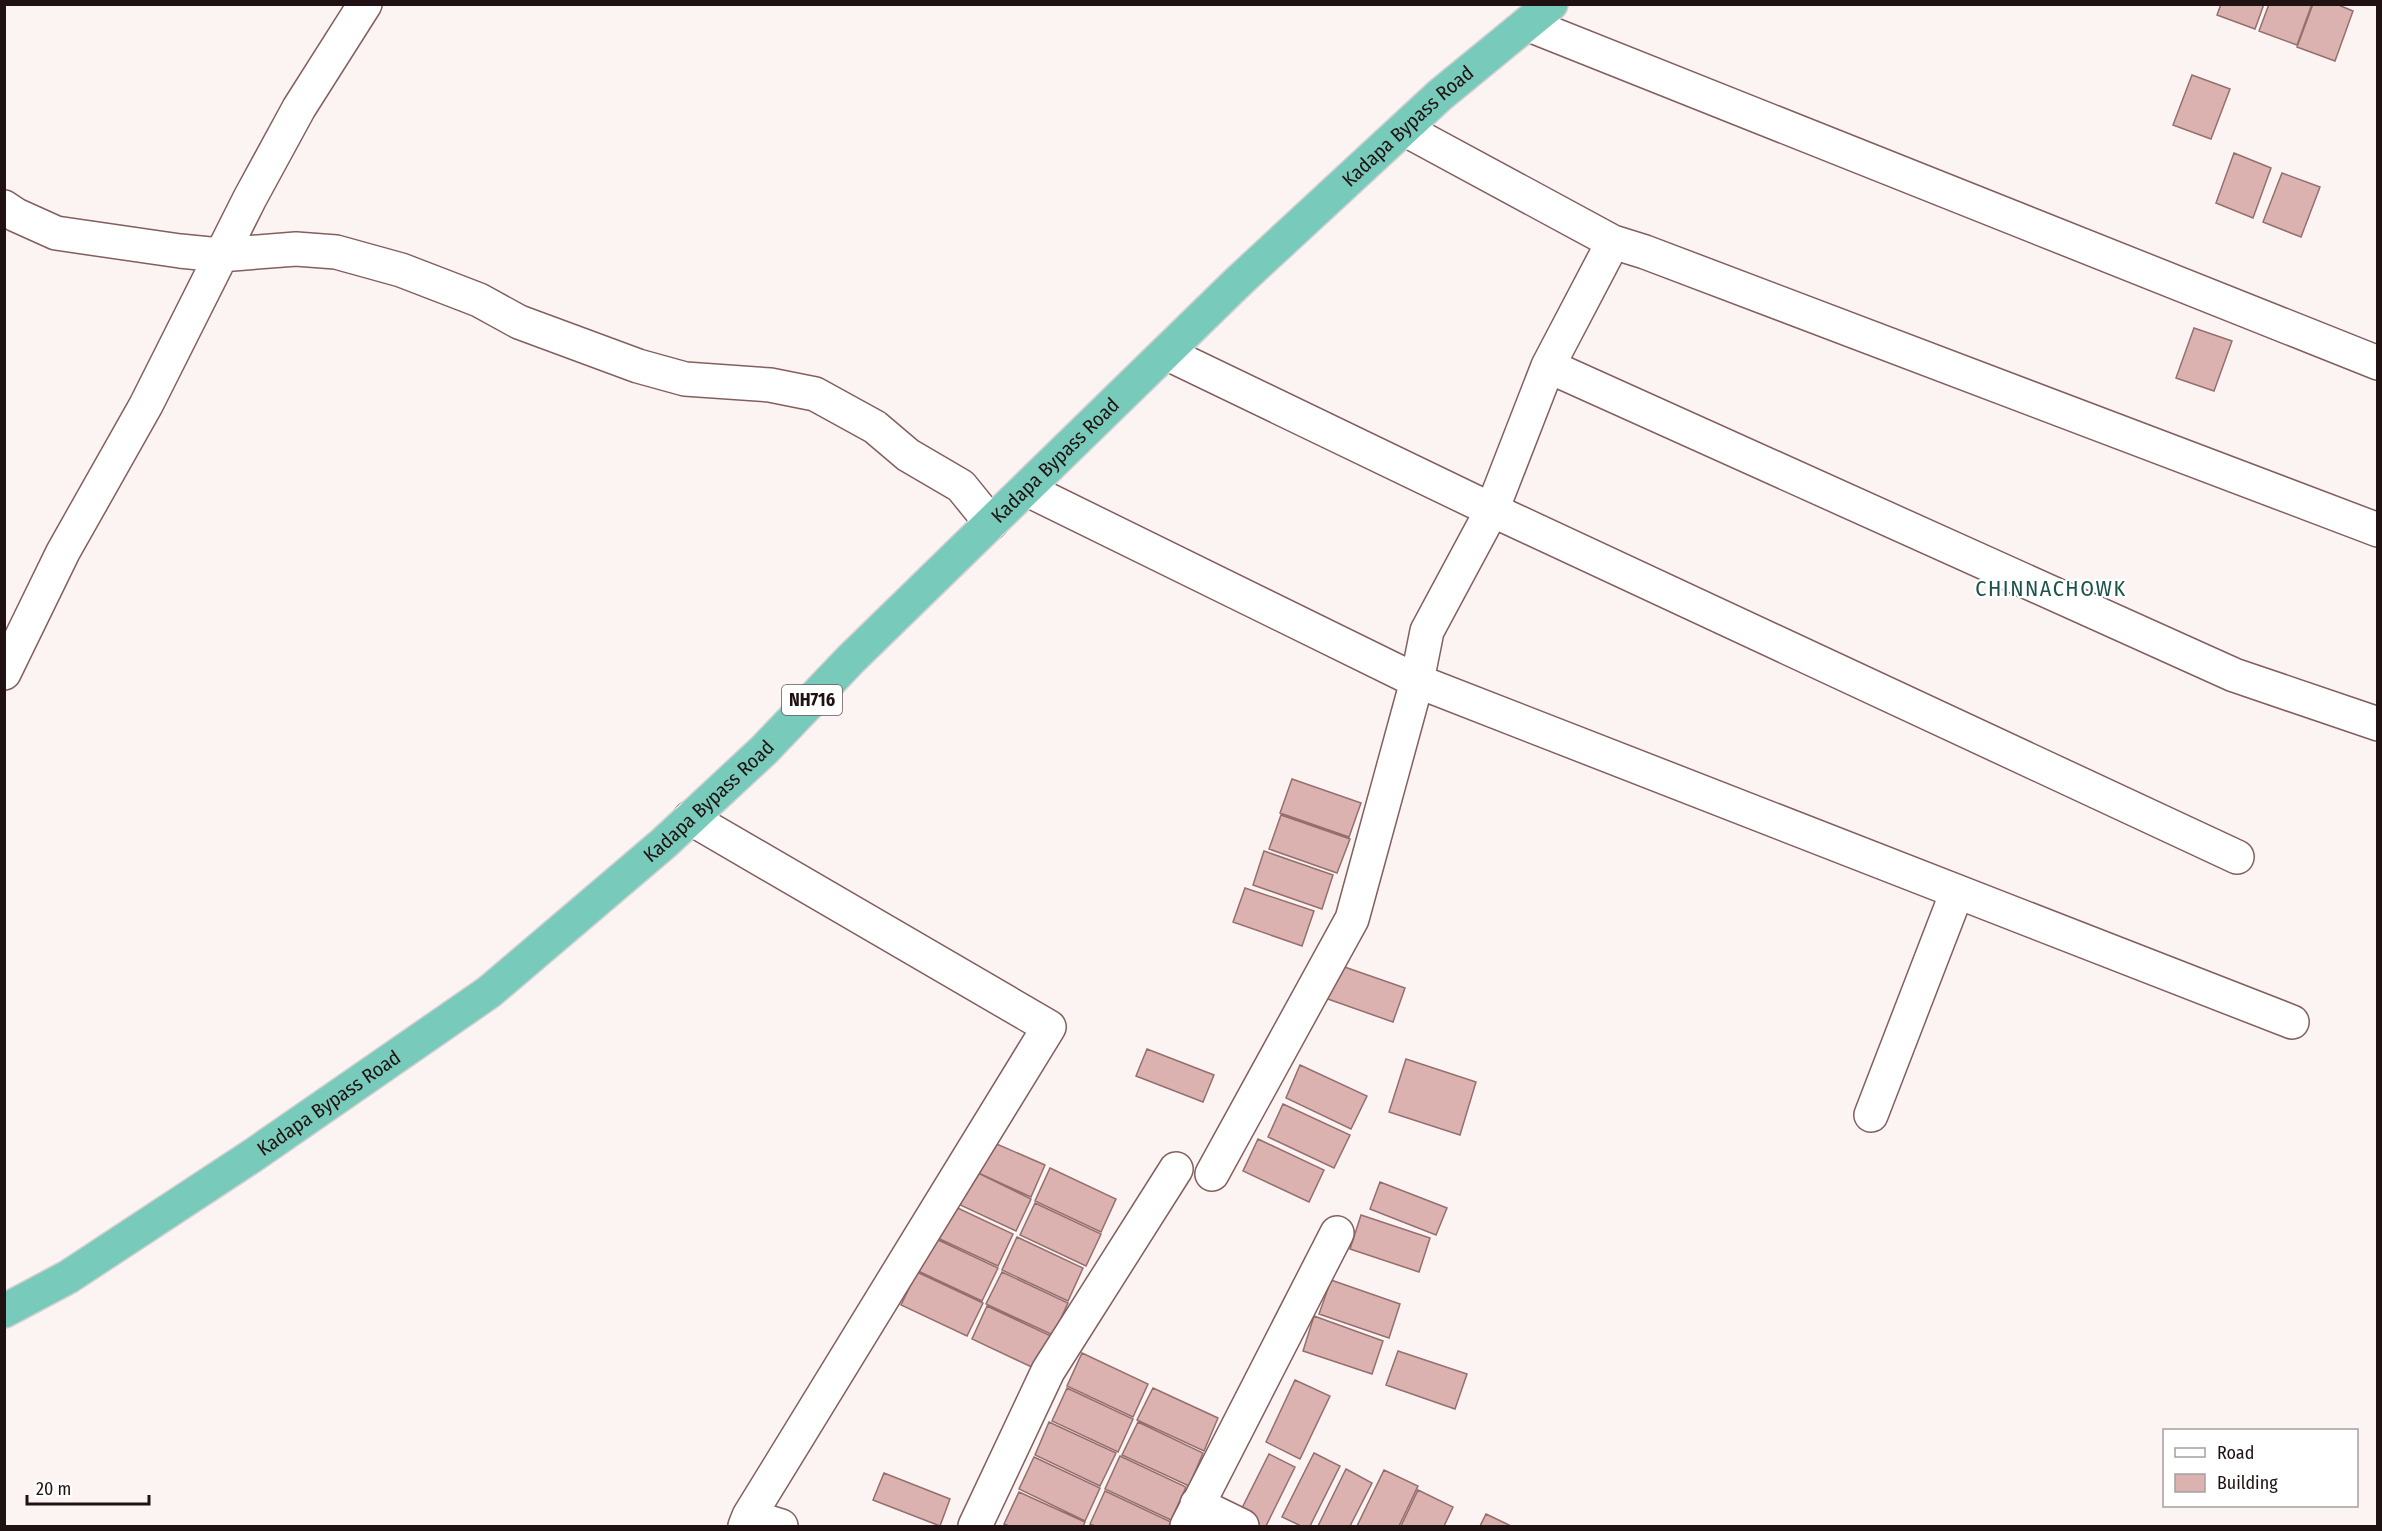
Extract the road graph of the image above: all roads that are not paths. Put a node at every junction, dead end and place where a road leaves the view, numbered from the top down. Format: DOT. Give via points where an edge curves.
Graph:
graph roads {
  1 [pos="365,4"];
  2 [pos="1539,14"];
  3 [pos="1404,129"];
  4 [pos="4,207"];
  5 [pos="1613,242"];
  6 [pos="220,255"];
  7 [pos="1166,353"];
  8 [pos="2378,363"];
  9 [pos="1548,366"];
  10 [pos="1026,489"];
  11 [pos="1492,510"];
  12 [pos="991,523"];
  13 [pos="2378,530"];
  14 [pos="4,673"];
  15 [pos="1418,681"];
  16 [pos="2378,724"];
  17 [pos="690,818"];
  18 [pos="2237,857"];
  19 [pos="1957,892"];
  20 [pos="2292,1022"];
  21 [pos="1871,1115"];
  22 [pos="1176,1169"];
  23 [pos="1212,1174"];
  24 [pos="1337,1233"];
  25 [pos="4,1311"];
  26 [pos="1192,1515"];
  27 [pos="747,1521"];
  28 [pos="781,1527"];
  29 [pos="975,1527"];
  30 [pos="1242,1527"];
  1 -- 6 [label="street" via="299,108"];
  2 -- 3 [label="highway, Kadapa Bypass Road / NH716"];
  2 -- 8 [label="street"];
  3 -- 5 [label="street"];
  3 -- 7 [label="highway, Kadapa Bypass Road / NH716"];
  4 -- 6 [label="street" via="56,233"];
  5 -- 9 [label="street"];
  5 -- 13 [label="street"];
  6 -- 12 [label="street" via="296,249 336,252 401,270 479,300 519,322 638,366 685,379 770,385 815,394 875,427 908,455 961,486"];
  6 -- 14 [label="street" via="146,405 63,552"];
  7 -- 10 [label="highway, Kadapa Bypass Road / NH716"];
  7 -- 11 [label="street"];
  9 -- 11 [label="street"];
  9 -- 16 [label="street" via="2234,675"];
  10 -- 12 [label="highway, Kadapa Bypass Road / NH716"];
  10 -- 15 [label="street"];
  11 -- 15 [label="street" via="1427,631"];
  11 -- 18 [label="street"];
  12 -- 17 [label="highway, Kadapa Bypass Road / NH716" via="764,750"];
  15 -- 19 [label="street"];
  15 -- 23 [label="street" via="1352,919"];
  17 -- 25 [label="highway, Kadapa Bypass Road / NH716" via="489,992 88,1264"];
  17 -- 27 [label="street" via="1049,1027"];
  19 -- 20 [label="street"];
  19 -- 21 [label="street"];
  22 -- 29 [label="street" via="1048,1371"];
  24 -- 26 [label="street"];
  26 -- 30 [label="street"];
  27 -- 28 [label="street"];
}
